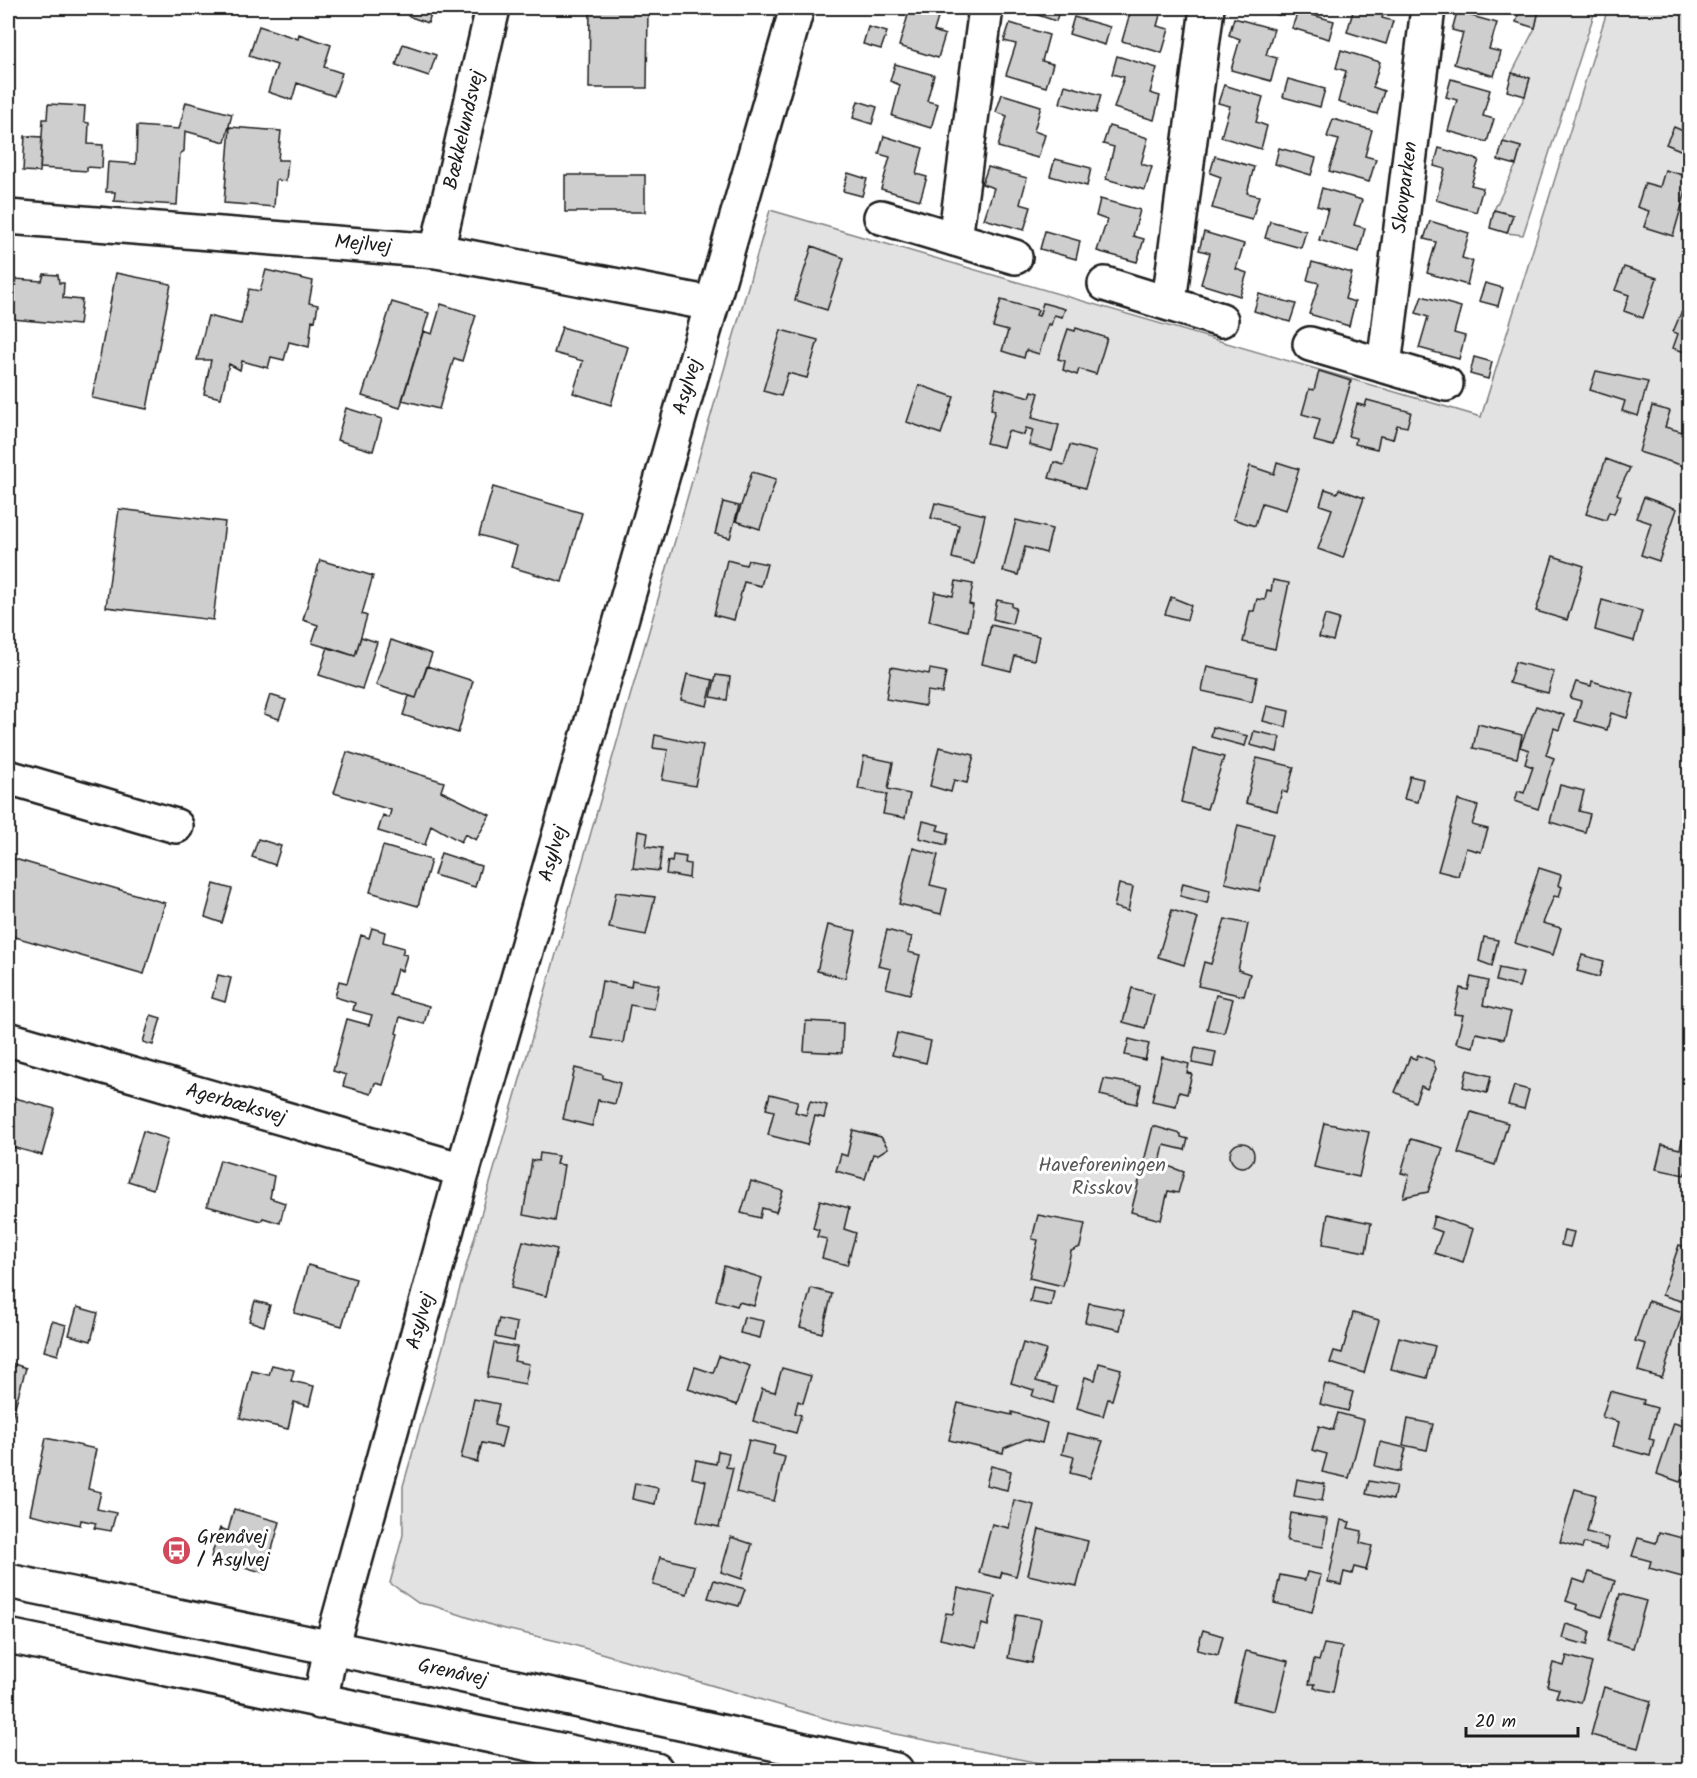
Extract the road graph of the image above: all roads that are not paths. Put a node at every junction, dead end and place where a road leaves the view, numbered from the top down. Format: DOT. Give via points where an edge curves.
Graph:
graph roads {
  1 [pos="493,8"];
  2 [pos="797,8"];
  3 [pos="986,8"];
  4 [pos="1206,8"];
  5 [pos="1428,8"];
  6 [pos="8,217"];
  7 [pos="881,217"];
  8 [pos="955,239"];
  9 [pos="437,251"];
  10 [pos="1015,257"];
  11 [pos="1106,284"];
  12 [pos="1169,302"];
  13 [pos="712,304"];
  14 [pos="1221,321"];
  15 [pos="1310,344"];
  16 [pos="1384,366"];
  17 [pos="1446,384"];
  18 [pos="8,777"];
  19 [pos="176,826"];
  20 [pos="8,1039"];
  21 [pos="464,1170"];
  22 [pos="8,1581"];
  23 [pos="8,1636"];
  24 [pos="331,1648"];
  25 [pos="320,1702"];
  26 [pos="656,1770"];
  27 [pos="896,1770"];
  1 -- 9 [label="street, Bækkelundsvej"];
  2 -- 13 [label="street, Asylvej"];
  3 -- 8 [label="street"];
  4 -- 12 [label="street"];
  5 -- 16 [label="street, Skovparken"];
  6 -- 9 [label="street, Mejlvej"];
  7 -- 8 [label="street"];
  8 -- 10 [label="street"];
  9 -- 13 [label="street, Mejlvej"];
  11 -- 12 [label="street"];
  12 -- 14 [label="street"];
  13 -- 21 [label="street, Asylvej"];
  15 -- 16 [label="street"];
  16 -- 17 [label="street"];
  18 -- 19 [label="street"];
  20 -- 21 [label="street, Agerbæksvej"];
  21 -- 24 [label="street, Asylvej"];
  22 -- 24 [label="street, Grenåvej"];
  23 -- 25 [label="street"];
  24 -- 25 [label="street, Asylvej"];
  24 -- 27 [label="street, Grenåvej"];
  25 -- 26 [label="street"];
}
